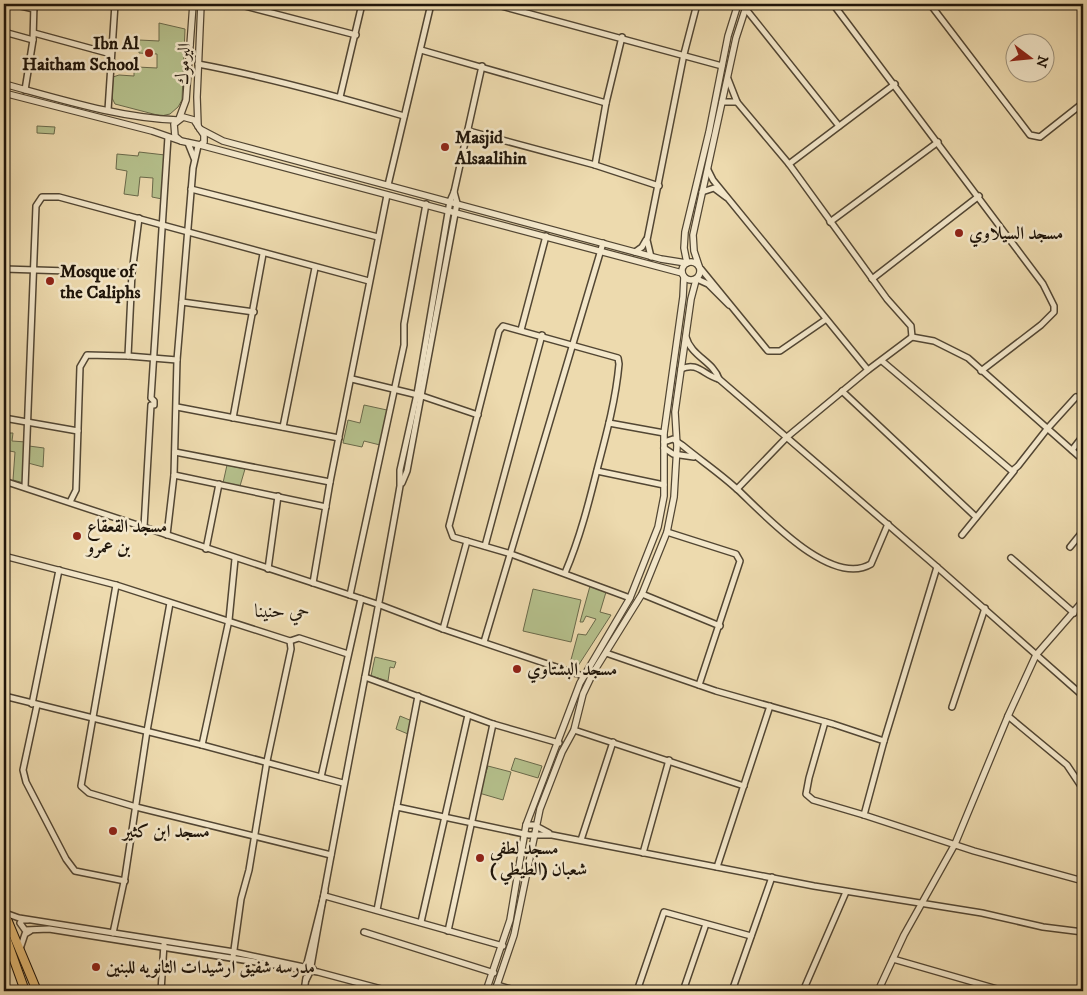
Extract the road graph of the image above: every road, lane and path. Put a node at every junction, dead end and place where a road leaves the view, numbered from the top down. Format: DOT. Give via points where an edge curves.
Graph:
graph roads {
  1 [pos="12,4"];
  2 [pos="115,4"];
  3 [pos="193,4"];
  4 [pos="201,4"];
  5 [pos="237,4"];
  6 [pos="362,4"];
  7 [pos="432,4"];
  8 [pos="495,4"];
  9 [pos="698,4"];
  10 [pos="738,4"];
  11 [pos="833,4"];
  12 [pos="930,4"];
  13 [pos="34,6"];
  14 [pos="746,6"];
  15 [pos="4,32"];
  16 [pos="34,33"];
  17 [pos="356,35"];
  18 [pos="622,37"];
  19 [pos="34,40"];
  20 [pos="421,50"];
  21 [pos="111,54"];
  22 [pos="684,54"];
  23 [pos="198,64"];
  24 [pos="482,66"];
  25 [pos="722,66"];
  26 [pos="728,79"];
  27 [pos="4,84"];
  28 [pos="895,84"];
  29 [pos="25,90"];
  30 [pos="4,93"];
  31 [pos="340,97"];
  32 [pos="722,102"];
  33 [pos="737,102"];
  34 [pos="606,103"];
  35 [pos="1083,103"];
  36 [pos="108,110"];
  37 [pos="404,116"];
  38 [pos="178,120"];
  39 [pos="838,126"];
  40 [pos="199,127"];
  41 [pos="469,131"];
  42 [pos="168,137"];
  43 [pos="181,141"];
  44 [pos="938,142"];
  45 [pos="188,143"];
  46 [pos="199,146"];
  47 [pos="194,158"];
  48 [pos="788,164"];
  49 [pos="595,165"];
  50 [pos="708,170"];
  51 [pos="388,185"];
  52 [pos="659,186"];
  53 [pos="192,189"];
  54 [pos="454,192"];
  55 [pos="702,192"];
  56 [pos="387,194"];
  57 [pos="726,196"];
  58 [pos="979,196"];
  59 [pos="450,201"];
  60 [pos="458,203"];
  61 [pos="426,204"];
  62 [pos="449,210"];
  63 [pos="456,212"];
  64 [pos="139,218"];
  65 [pos="830,222"];
  66 [pos="162,225"];
  67 [pos="189,232"];
  68 [pos="546,236"];
  69 [pos="378,237"];
  70 [pos="647,240"];
  71 [pos="603,243"];
  72 [pos="600,251"];
  73 [pos="635,252"];
  74 [pos="263,254"];
  75 [pos="651,256"];
  76 [pos="633,259"];
  77 [pos="649,263"];
  78 [pos="686,263"];
  79 [pos="315,268"];
  80 [pos="700,268"];
  81 [pos="4,269"];
  82 [pos="34,269"];
  83 [pos="132,273"];
  84 [pos="683,275"];
  85 [pos="872,278"];
  86 [pos="697,279"];
  87 [pos="369,281"];
  88 [pos="182,302"];
  89 [pos="730,306"];
  90 [pos="254,312"];
  91 [pos="825,320"];
  92 [pos="522,330"];
  93 [pos="542,335"];
  94 [pos="686,337"];
  95 [pos="912,338"];
  96 [pos="574,344"];
  97 [pos="128,356"];
  98 [pos="153,358"];
  99 [pos="177,360"];
  100 [pos="882,361"];
  101 [pos="681,369"];
  102 [pos="868,370"];
  103 [pos="982,371"];
  104 [pos="352,379"];
  105 [pos="719,379"];
  106 [pos="394,388"];
  107 [pos="842,391"];
  108 [pos="420,395"];
  109 [pos="1076,396"];
  110 [pos="177,408"];
  111 [pos="478,415"];
  112 [pos="4,418"];
  113 [pos="233,418"];
  114 [pos="28,422"];
  115 [pos="609,423"];
  116 [pos="282,427"];
  117 [pos="1047,428"];
  118 [pos="78,431"];
  119 [pos="664,433"];
  120 [pos="1083,436"];
  121 [pos="787,437"];
  122 [pos="339,438"];
  123 [pos="676,441"];
  124 [pos="664,445"];
  125 [pos="1072,450"];
  126 [pos="175,452"];
  127 [pos="676,454"];
  128 [pos="696,458"];
  129 [pos="1083,460"];
  130 [pos="1014,470"];
  131 [pos="597,471"];
  132 [pos="174,475"];
  133 [pos="4,481"];
  134 [pos="330,482"];
  135 [pos="219,484"];
  136 [pos="664,485"];
  137 [pos="25,487"];
  138 [pos="737,489"];
  139 [pos="278,496"];
  140 [pos="70,502"];
  141 [pos="326,506"];
  142 [pos="976,517"];
  143 [pos="888,524"];
  144 [pos="144,527"];
  145 [pos="1083,531"];
  146 [pos="667,532"];
  147 [pos="167,535"];
  148 [pos="962,535"];
  149 [pos="467,541"];
  150 [pos="485,546"];
  151 [pos="1070,547"];
  152 [pos="206,549"];
  153 [pos="511,554"];
  154 [pos="4,556"];
  155 [pos="1011,558"];
  156 [pos="235,559"];
  157 [pos="937,567"];
  158 [pos="268,569"];
  159 [pos="59,570"];
  160 [pos="565,573"];
  161 [pos="313,583"];
  162 [pos="116,585"];
  163 [pos="642,594"];
  164 [pos="350,595"];
  165 [pos="630,598"];
  166 [pos="361,599"];
  167 [pos="1083,601"];
  168 [pos="170,603"];
  169 [pos="380,605"];
  170 [pos="985,608"];
  171 [pos="1074,613"];
  172 [pos="229,620"];
  173 [pos="720,626"];
  174 [pos="443,629"];
  175 [pos="290,641"];
  176 [pos="484,642"];
  177 [pos="606,653"];
  178 [pos="348,654"];
  179 [pos="1036,655"];
  180 [pos="583,676"];
  181 [pos="364,677"];
  182 [pos="699,685"];
  183 [pos="4,696"];
  184 [pos="418,696"];
  185 [pos="1083,696"];
  186 [pos="34,705"];
  187 [pos="770,706"];
  188 [pos="952,707"];
  189 [pos="468,715"];
  190 [pos="1008,716"];
  191 [pos="93,719"];
  192 [pos="825,722"];
  193 [pos="493,724"];
  194 [pos="565,727"];
  195 [pos="573,730"];
  196 [pos="147,732"];
  197 [pos="612,742"];
  198 [pos="884,742"];
  199 [pos="559,743"];
  200 [pos="202,745"];
  201 [pos="669,760"];
  202 [pos="267,762"];
  203 [pos="321,777"];
  204 [pos="344,783"];
  205 [pos="744,786"];
  206 [pos="1083,788"];
  207 [pos="136,807"];
  208 [pos="397,807"];
  209 [pos="864,815"];
  210 [pos="445,818"];
  211 [pos="471,823"];
  212 [pos="526,825"];
  213 [pos="537,826"];
  214 [pos="524,834"];
  215 [pos="552,835"];
  216 [pos="534,836"];
  217 [pos="255,838"];
  218 [pos="581,840"];
  219 [pos="955,844"];
  220 [pos="643,853"];
  221 [pos="331,855"];
  222 [pos="717,867"];
  223 [pos="772,877"];
  224 [pos="125,881"];
  225 [pos="1083,881"];
  226 [pos="846,892"];
  227 [pos="325,893"];
  228 [pos="921,904"];
  229 [pos="377,910"];
  230 [pos="4,912"];
  231 [pos="28,920"];
  232 [pos="420,922"];
  233 [pos="706,924"];
  234 [pos="30,931"];
  235 [pos="448,931"];
  236 [pos="364,932"];
  237 [pos="1083,932"];
  238 [pos="113,933"];
  239 [pos="4,936"];
  240 [pos="751,936"];
  241 [pos="165,944"];
  242 [pos="503,946"];
  243 [pos="20,950"];
  244 [pos="233,955"];
  245 [pos="893,959"];
  246 [pos="308,969"];
  247 [pos="494,973"];
  248 [pos="496,988"];
  249 [pos="25,991"];
  250 [pos="37,991"];
  251 [pos="161,991"];
  252 [pos="304,991"];
  253 [pos="389,991"];
  254 [pos="486,991"];
  255 [pos="517,991"];
  256 [pos="637,991"];
  257 [pos="683,991"];
  258 [pos="732,991"];
  259 [pos="803,991"];
  260 [pos="878,991"];
  261 [pos="1004,991"];
  1 -- 13 [label="street"];
  2 -- 21 [label="street"];
  3 -- 38 [label="street" via="186,100"];
  4 -- 23 [label="street, اليرموك"];
  5 -- 17 [label="street"];
  6 -- 17 [label="street"];
  7 -- 20 [label="street"];
  8 -- 18 [label="street"];
  9 -- 22 [label="street"];
  10 -- 25 [label="street"];
  11 -- 28 [label="street"];
  12 -- 35 [label="street" via="1030,135 1040,137"];
  13 -- 16 [label="street"];
  14 -- 26 [label="street"];
  14 -- 39 [label="street"];
  15 -- 19 [label="street"];
  16 -- 19 [label="street"];
  16 -- 21 [label="street"];
  17 -- 31 [label="street"];
  18 -- 22 [label="street"];
  18 -- 34 [label="street"];
  19 -- 29 [label="street"];
  20 -- 24 [label="street"];
  20 -- 37 [label="street"];
  21 -- 36 [label="street"];
  22 -- 25 [label="street"];
  22 -- 52 [label="street"];
  23 -- 31 [label="street"];
  23 -- 40 [label="street, اليرموك"];
  24 -- 34 [label="street"];
  24 -- 41 [label="street"];
  25 -- 78 [label="street" via="685,232"];
  26 -- 32 [label="street"];
  26 -- 33 [label="street"];
  27 -- 29 [label="street"];
  28 -- 39 [label="street"];
  28 -- 44 [label="street"];
  29 -- 36 [label="street"];
  30 -- 42 [label="street"];
  31 -- 37 [label="street"];
  32 -- 33 [label="street"];
  32 -- 50 [label="street"];
  33 -- 48 [label="street"];
  34 -- 49 [label="street"];
  36 -- 38 [label="street"];
  37 -- 51 [label="street"];
  38 -- 40 [label="street" via="191,118"];
  38 -- 43 [label="street" via="173,132"];
  39 -- 48 [label="street"];
  40 -- 46 [label="street" via="205,137"];
  40 -- 51 [label="street" via="224,141"];
  41 -- 49 [label="street"];
  41 -- 54 [label="street"];
  42 -- 43 [label="street"];
  42 -- 66 [label="street"];
  43 -- 45 [label="street"];
  44 -- 58 [label="street"];
  44 -- 65 [label="street"];
  45 -- 46 [label="street"];
  45 -- 47 [label="street"];
  46 -- 47 [label="street"];
  46 -- 56 [label="street"];
  47 -- 53 [label="street"];
  48 -- 65 [label="street"];
  49 -- 52 [label="street"];
  50 -- 55 [label="street"];
  50 -- 57 [label="street"];
  51 -- 59 [label="street"];
  52 -- 70 [label="street"];
  53 -- 67 [label="street"];
  53 -- 69 [label="street"];
  54 -- 59 [label="street"];
  54 -- 60 [label="street"];
  55 -- 57 [label="street" via="714,188"];
  55 -- 80 [label="street" via="693,235"];
  56 -- 61 [label="street"];
  56 -- 69 [label="street"];
  57 -- 91 [label="street"];
  58 -- 85 [label="street"];
  58 -- 103 [label="street" via="1043,284 1054,306 1054,312 1041,325"];
  59 -- 60 [label="street"];
  59 -- 62 [label="street"];
  60 -- 63 [label="street"];
  60 -- 71 [label="street"];
  61 -- 62 [label="street"];
  61 -- 106 [label="street"];
  62 -- 63 [label="street"];
  62 -- 108 [label="street"];
  63 -- 68 [label="street"];
  63 -- 108 [label="street"];
  64 -- 66 [label="street"];
  64 -- 82 [label="street" via="59,197 42,197 36,206"];
  64 -- 83 [label="street"];
  65 -- 85 [label="street"];
  66 -- 67 [label="street"];
  66 -- 98 [label="street"];
  67 -- 74 [label="street"];
  67 -- 88 [label="street"];
  68 -- 72 [label="street"];
  68 -- 92 [label="street"];
  69 -- 87 [label="street"];
  70 -- 73 [label="street"];
  70 -- 75 [label="street"];
  71 -- 72 [label="street"];
  71 -- 73 [label="street"];
  72 -- 76 [label="street"];
  72 -- 96 [label="street"];
  73 -- 75 [label="street"];
  73 -- 76 [label="street"];
  74 -- 79 [label="street"];
  74 -- 90 [label="street"];
  75 -- 77 [label="street"];
  75 -- 78 [label="street"];
  76 -- 77 [label="street"];
  77 -- 84 [label="street"];
  78 -- 80 [label="street" via="694,262"];
  78 -- 84 [label="street"];
  79 -- 87 [label="street"];
  79 -- 116 [label="street"];
  80 -- 86 [label="street"];
  80 -- 89 [label="street"];
  81 -- 82 [label="street"];
  82 -- 83 [label="street"];
  82 -- 114 [label="street"];
  83 -- 97 [label="street"];
  84 -- 86 [label="street" via="689,281"];
  84 -- 119 [label="street" via="683,297"];
  85 -- 95 [label="street" via="911,326"];
  86 -- 89 [label="street" via="708,284"];
  86 -- 94 [label="street"];
  87 -- 104 [label="street"];
  88 -- 90 [label="street"];
  88 -- 99 [label="street"];
  89 -- 91 [label="street" via="772,352 784,349"];
  90 -- 113 [label="street"];
  91 -- 102 [label="street"];
  92 -- 93 [label="street"];
  92 -- 111 [label="street" via="500,327"];
  93 -- 96 [label="street"];
  93 -- 150 [label="street"];
  94 -- 101 [label="street"];
  94 -- 105 [label="street" via="690,348 717,373"];
  95 -- 100 [label="street"];
  95 -- 103 [label="street" via="934,341 968,358"];
  96 -- 115 [label="street" via="618,358 619,370"];
  96 -- 153 [label="street"];
  97 -- 98 [label="street"];
  97 -- 118 [label="street" via="87,355 84,358 80,367"];
  98 -- 99 [label="street"];
  98 -- 144 [label="street" via="151,398 154,405 151,405"];
  99 -- 110 [label="street"];
  100 -- 102 [label="street"];
  100 -- 130 [label="street"];
  101 -- 105 [label="street" via="698,367"];
  101 -- 123 [label="street"];
  102 -- 107 [label="street"];
  103 -- 117 [label="street"];
  104 -- 106 [label="street"];
  104 -- 122 [label="street"];
  105 -- 121 [label="street"];
  106 -- 108 [label="street"];
  106 -- 164 [label="street"];
  107 -- 121 [label="street"];
  107 -- 142 [label="street"];
  108 -- 111 [label="street"];
  108 -- 169 [label="street" via="400,470"];
  109 -- 117 [label="street"];
  110 -- 113 [label="street"];
  110 -- 126 [label="street"];
  111 -- 149 [label="street" via="448,526 452,536"];
  112 -- 114 [label="street"];
  113 -- 116 [label="street"];
  114 -- 118 [label="street"];
  114 -- 137 [label="street"];
  115 -- 119 [label="street"];
  115 -- 131 [label="street"];
  116 -- 122 [label="street"];
  117 -- 125 [label="street"];
  117 -- 130 [label="street"];
  118 -- 140 [label="street" via="76,490"];
  119 -- 124 [label="street"];
  120 -- 125 [label="street"];
  121 -- 138 [label="street"];
  121 -- 143 [label="street"];
  122 -- 134 [label="street"];
  123 -- 124 [label="street" via="670,439"];
  123 -- 127 [label="street"];
  123 -- 128 [label="street"];
  124 -- 127 [label="street"];
  124 -- 136 [label="street"];
  125 -- 129 [label="street"];
  126 -- 132 [label="street"];
  126 -- 134 [label="street"];
  127 -- 128 [label="street"];
  127 -- 146 [label="street" via="673,508"];
  128 -- 138 [label="street"];
  130 -- 142 [label="street"];
  131 -- 136 [label="street"];
  131 -- 160 [label="street"];
  132 -- 135 [label="street"];
  132 -- 147 [label="street"];
  133 -- 137 [label="street"];
  134 -- 141 [label="street"];
  135 -- 139 [label="street"];
  135 -- 152 [label="street"];
  136 -- 165 [label="street" via="658,527"];
  137 -- 140 [label="street"];
  138 -- 143 [label="street" via="778,529 814,556 850,567 859,569 871,564"];
  139 -- 141 [label="street"];
  139 -- 158 [label="street"];
  140 -- 144 [label="street"];
  141 -- 161 [label="street"];
  142 -- 148 [label="street"];
  143 -- 157 [label="street"];
  144 -- 147 [label="street"];
  145 -- 151 [label="street"];
  146 -- 163 [label="street"];
  146 -- 173 [label="street" via="740,558"];
  147 -- 152 [label="street"];
  149 -- 150 [label="street"];
  149 -- 174 [label="street"];
  150 -- 153 [label="street"];
  152 -- 156 [label="street"];
  153 -- 160 [label="street"];
  153 -- 176 [label="street"];
  154 -- 159 [label="street"];
  155 -- 171 [label="street"];
  156 -- 158 [label="street"];
  156 -- 172 [label="street"];
  157 -- 170 [label="street"];
  157 -- 198 [label="street"];
  158 -- 161 [label="street"];
  159 -- 162 [label="street"];
  159 -- 186 [label="street"];
  160 -- 165 [label="street"];
  161 -- 164 [label="street"];
  162 -- 168 [label="street"];
  162 -- 191 [label="street"];
  163 -- 173 [label="street"];
  163 -- 177 [label="street"];
  164 -- 166 [label="street"];
  165 -- 180 [label="street"];
  166 -- 169 [label="street"];
  166 -- 178 [label="street"];
  167 -- 171 [label="street"];
  168 -- 172 [label="street"];
  168 -- 196 [label="street"];
  169 -- 174 [label="street"];
  169 -- 181 [label="street"];
  170 -- 179 [label="street"];
  170 -- 188 [label="street"];
  171 -- 179 [label="street"];
  172 -- 175 [label="street"];
  172 -- 200 [label="street"];
  173 -- 182 [label="street"];
  174 -- 176 [label="street"];
  175 -- 178 [label="street" via="299,638"];
  175 -- 202 [label="street"];
  176 -- 180 [label="street"];
  177 -- 182 [label="street"];
  177 -- 195 [label="street" via="586,687"];
  178 -- 203 [label="street"];
  179 -- 185 [label="street"];
  179 -- 190 [label="street"];
  180 -- 194 [label="street"];
  181 -- 184 [label="street"];
  181 -- 204 [label="street"];
  182 -- 187 [label="street"];
  183 -- 186 [label="street"];
  184 -- 189 [label="street"];
  184 -- 208 [label="street"];
  186 -- 191 [label="street"];
  186 -- 224 [label="street" via="23,770 26,782 75,871"];
  187 -- 192 [label="street"];
  187 -- 205 [label="street"];
  189 -- 193 [label="street"];
  189 -- 210 [label="street"];
  190 -- 206 [label="street" via="1067,765"];
  190 -- 219 [label="street"];
  191 -- 196 [label="street"];
  191 -- 207 [label="street" via="83,789"];
  192 -- 198 [label="street"];
  192 -- 209 [label="street" via="806,794 813,800"];
  193 -- 199 [label="street"];
  193 -- 211 [label="street"];
  194 -- 195 [label="street" via="570,723"];
  194 -- 195 [label="street" via="568,734"];
  194 -- 199 [label="street"];
  195 -- 197 [label="street"];
  195 -- 213 [label="street" via="544,796"];
  196 -- 200 [label="street"];
  196 -- 207 [label="street"];
  197 -- 201 [label="street"];
  197 -- 218 [label="street"];
  198 -- 209 [label="street"];
  199 -- 212 [label="street"];
  200 -- 202 [label="street"];
  201 -- 205 [label="street"];
  201 -- 220 [label="street"];
  202 -- 203 [label="street"];
  202 -- 217 [label="street"];
  203 -- 204 [label="street"];
  204 -- 221 [label="street"];
  205 -- 222 [label="street"];
  207 -- 217 [label="street"];
  207 -- 224 [label="street"];
  208 -- 210 [label="street"];
  208 -- 229 [label="street"];
  209 -- 219 [label="street"];
  210 -- 211 [label="street"];
  210 -- 232 [label="street"];
  211 -- 214 [label="street"];
  211 -- 235 [label="street"];
  212 -- 213 [label="street"];
  212 -- 214 [label="street"];
  213 -- 215 [label="street"];
  213 -- 216 [label="street"];
  214 -- 216 [label="street"];
  214 -- 242 [label="street"];
  215 -- 216 [label="street"];
  215 -- 218 [label="street"];
  216 -- 248 [label="street" via="514,934"];
  217 -- 221 [label="street"];
  217 -- 244 [label="street"];
  218 -- 220 [label="street"];
  219 -- 225 [label="street"];
  219 -- 228 [label="street"];
  220 -- 222 [label="street"];
  221 -- 227 [label="street"];
  222 -- 223 [label="street"];
  223 -- 226 [label="street"];
  223 -- 240 [label="street"];
  224 -- 238 [label="street"];
  226 -- 228 [label="street"];
  226 -- 259 [label="street"];
  227 -- 229 [label="street"];
  227 -- 246 [label="street"];
  228 -- 237 [label="street"];
  228 -- 245 [label="street"];
  229 -- 232 [label="street"];
  230 -- 231 [label="street"];
  230 -- 243 [label="main road"];
  231 -- 234 [label="street" via="22,920 20,925"];
  231 -- 238 [label="street"];
  232 -- 235 [label="street"];
  233 -- 240 [label="street"];
  233 -- 256 [label="street" via="663,912"];
  233 -- 257 [label="street"];
  234 -- 241 [label="street" via="49,929"];
  234 -- 243 [label="street" via="25,934"];
  235 -- 242 [label="street"];
  236 -- 247 [label="street"];
  238 -- 241 [label="street"];
  239 -- 249 [label="main road"];
  240 -- 258 [label="street"];
  241 -- 244 [label="street"];
  241 -- 251 [label="street"];
  242 -- 247 [label="street"];
  243 -- 250 [label="main road"];
  244 -- 246 [label="street"];
  245 -- 260 [label="street"];
  245 -- 261 [label="street"];
  246 -- 252 [label="street"];
  246 -- 253 [label="street"];
  247 -- 254 [label="street"];
  248 -- 255 [label="street"];
}
